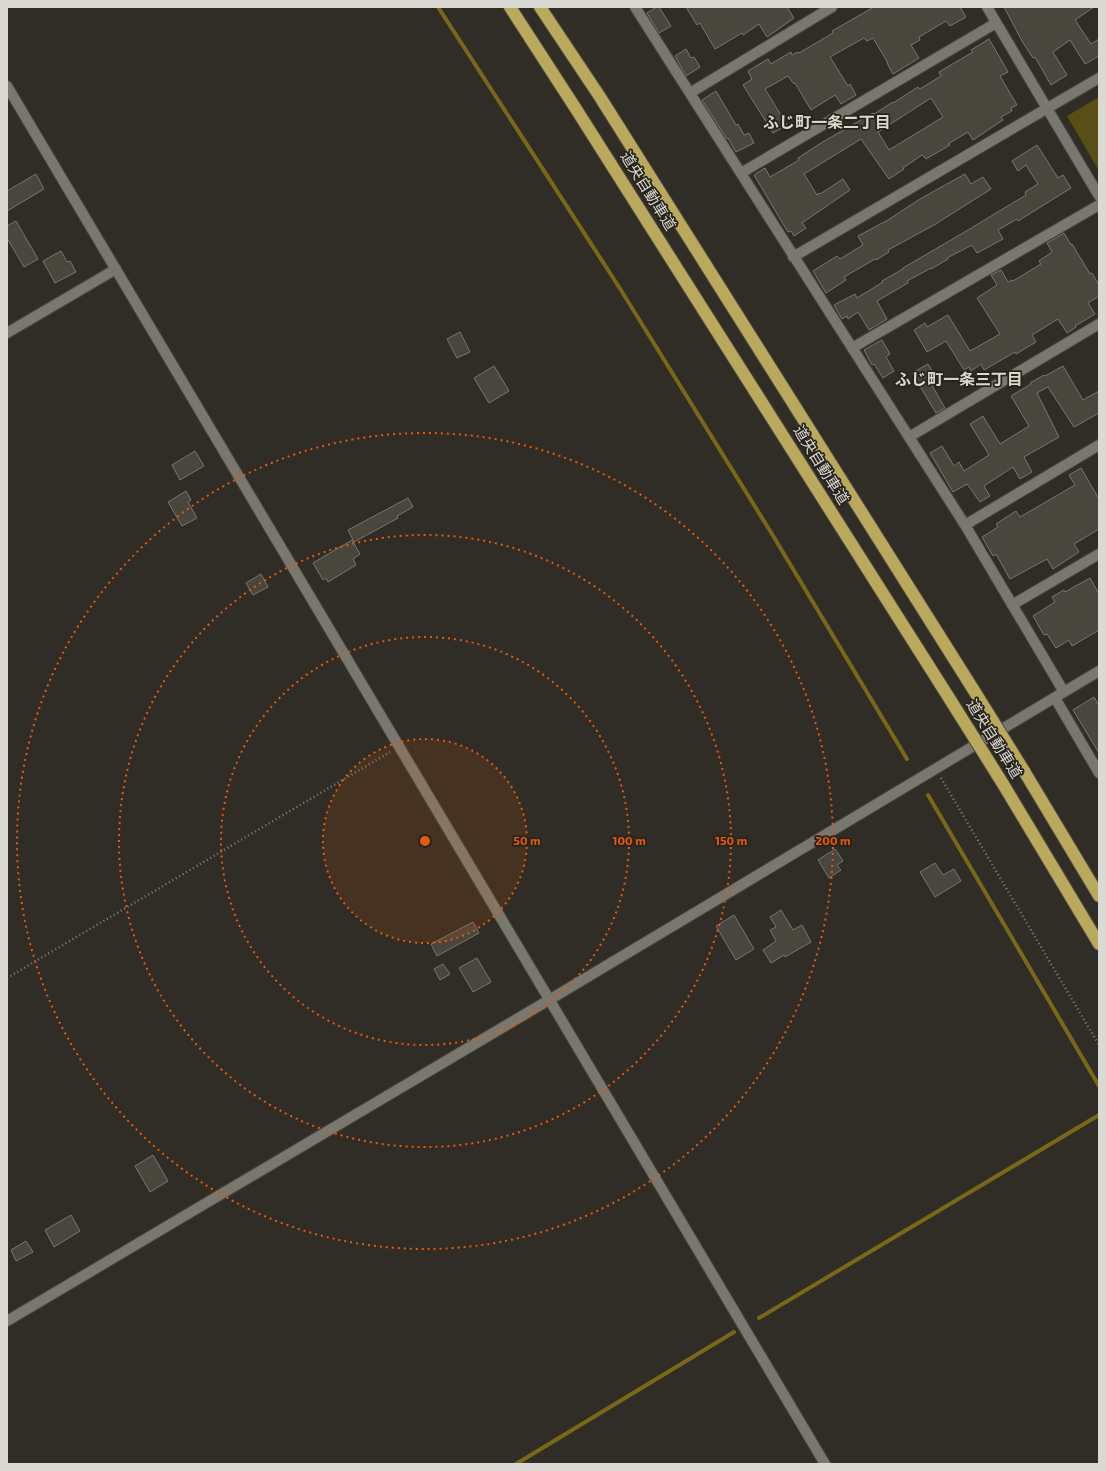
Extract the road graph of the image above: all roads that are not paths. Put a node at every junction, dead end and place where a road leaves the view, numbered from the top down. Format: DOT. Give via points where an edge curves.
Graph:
graph roads {
  1 [pos="510,7"];
  2 [pos="540,7"];
  3 [pos="635,7"];
  4 [pos="832,7"];
  5 [pos="987,7"];
  6 [pos="996,23"];
  7 [pos="1099,78"];
  8 [pos="7,86"];
  9 [pos="690,93"];
  10 [pos="1047,108"];
  11 [pos="741,174"];
  12 [pos="1099,196"];
  13 [pos="1099,205"];
  14 [pos="793,257"];
  15 [pos="116,269"];
  16 [pos="1099,324"];
  17 [pos="7,333"];
  18 [pos="852,348"];
  19 [pos="909,437"];
  20 [pos="1099,445"];
  21 [pos="965,525"];
  22 [pos="1099,554"];
  23 [pos="1012,605"];
  24 [pos="1099,671"];
  25 [pos="1059,695"];
  26 [pos="1099,773"];
  27 [pos="1099,896"];
  28 [pos="1099,944"];
  29 [pos="549,1000"];
  30 [pos="7,1321"];
  31 [pos="825,1464"];
  1 -- 28 [label="highway, 道央自動車道, bridge" via="951,701"];
  2 -- 27 [label="highway, 道央自動車道, bridge" via="973,689"];
  3 -- 9 [label="street"];
  4 -- 9 [label="street"];
  5 -- 6 [label="street"];
  6 -- 10 [label="street"];
  6 -- 11 [label="street"];
  7 -- 10 [label="street"];
  8 -- 15 [label="street"];
  9 -- 11 [label="street"];
  10 -- 12 [label="street"];
  10 -- 14 [label="street"];
  11 -- 14 [label="street"];
  13 -- 18 [label="street"];
  14 -- 18 [label="street"];
  15 -- 17 [label="street"];
  15 -- 29 [label="street"];
  16 -- 19 [label="street"];
  18 -- 19 [label="street"];
  19 -- 21 [label="street"];
  20 -- 21 [label="street"];
  21 -- 23 [label="street"];
  22 -- 23 [label="street"];
  23 -- 25 [label="street"];
  24 -- 25 [label="street"];
  25 -- 26 [label="street"];
  25 -- 29 [label="street"];
  29 -- 30 [label="street"];
  29 -- 31 [label="street"];
}
